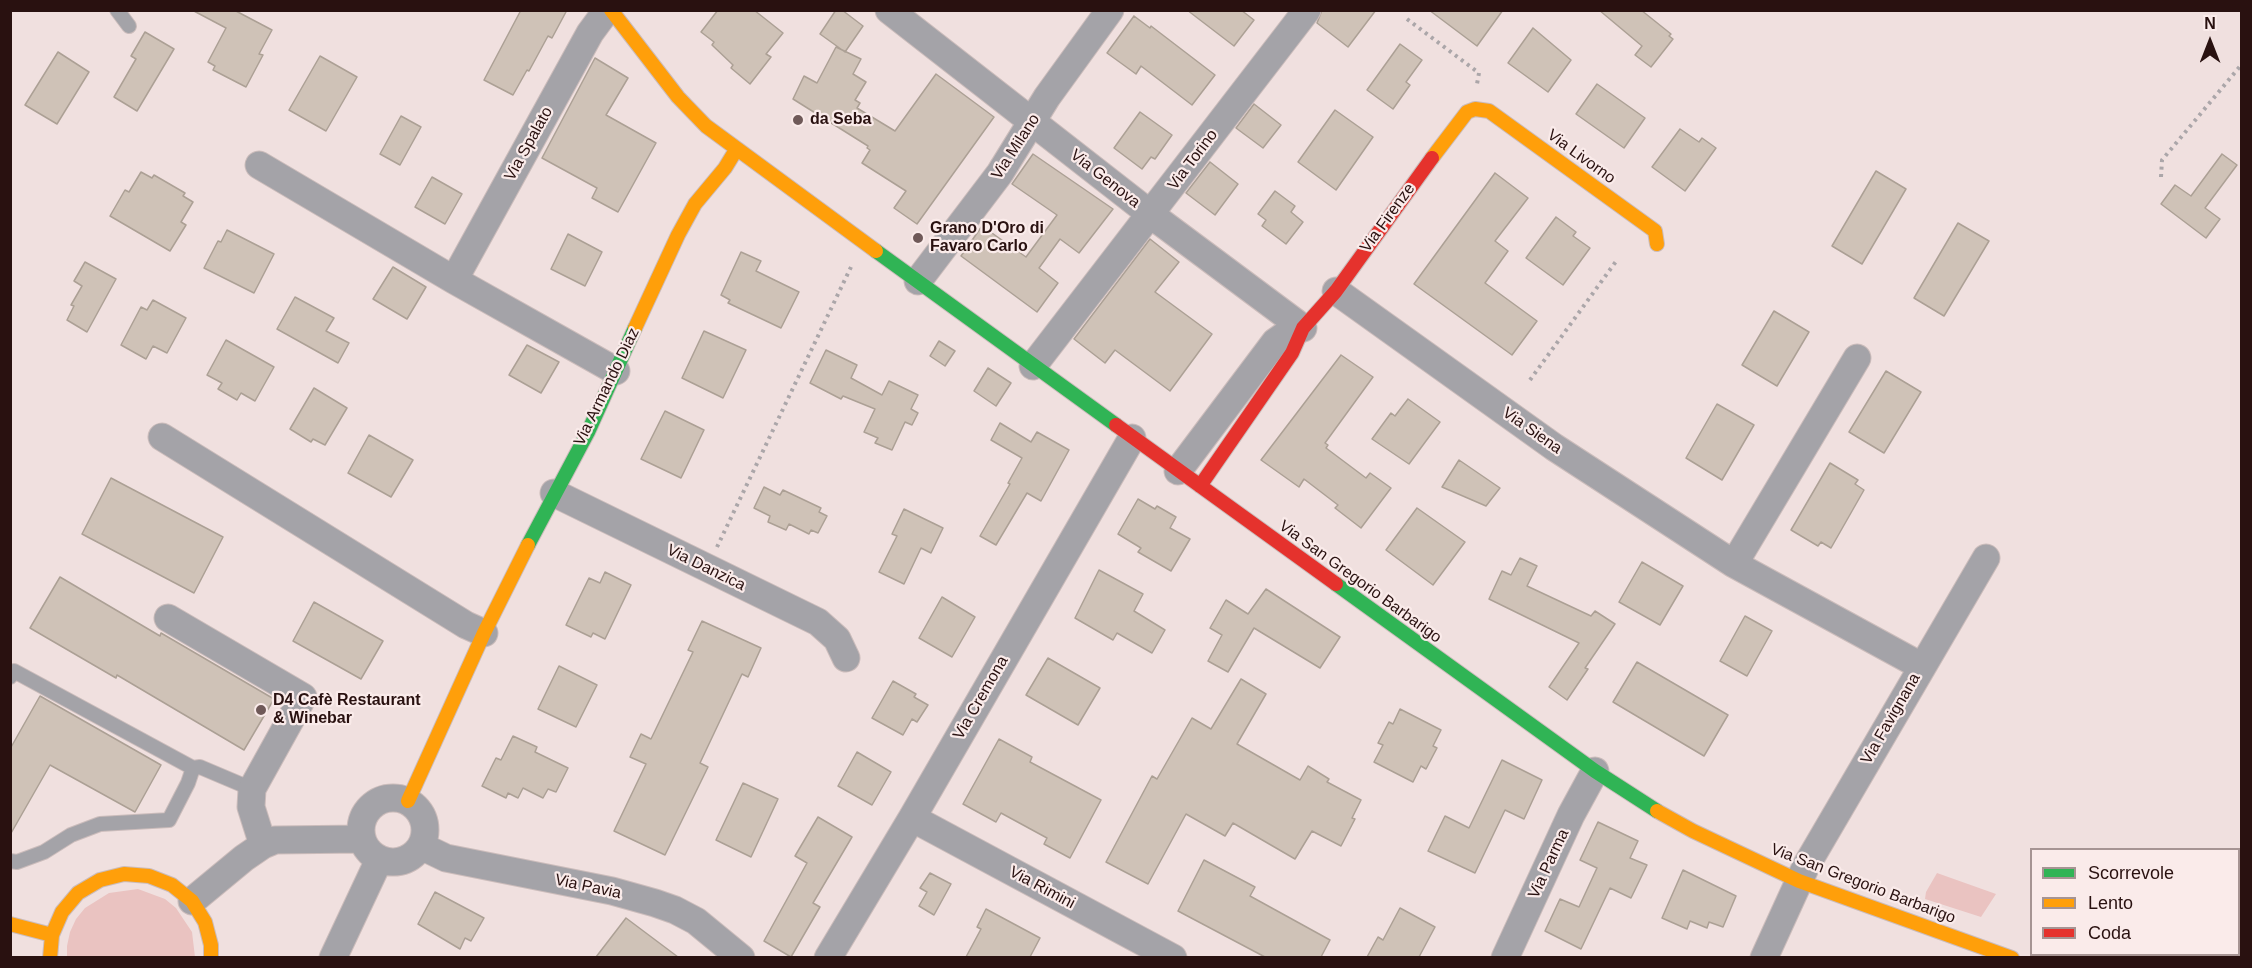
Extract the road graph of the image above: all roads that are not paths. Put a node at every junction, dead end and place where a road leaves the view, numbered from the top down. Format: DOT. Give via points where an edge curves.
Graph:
graph roads {
  1 [pos="117,10"];
  2 [pos="609,10"];
  3 [pos="889,10"];
  4 [pos="1110,10"];
  5 [pos="1307,10"];
  6 [pos="916,19"];
  7 [pos="129,26"];
  8 [pos="1475,109"];
  9 [pos="1033,123"];
  10 [pos="736,150"];
  11 [pos="259,165"];
  12 [pos="1151,214"];
  13 [pos="1657,244"];
  14 [pos="454,280"];
  15 [pos="918,281"];
  16 [pos="1336,291"];
  17 [pos="1303,328"];
  18 [pos="1857,358"];
  19 [pos="1034,366"];
  20 [pos="616,371"];
  21 [pos="162,437"];
  22 [pos="1132,438"];
  23 [pos="1189,479"];
  24 [pos="554,493"];
  25 [pos="1986,558"];
  26 [pos="1734,564"];
  27 [pos="168,618"];
  28 [pos="484,633"];
  29 [pos="846,658"];
  30 [pos="1921,666"];
  31 [pos="10,677"];
  32 [pos="193,768"];
  33 [pos="1595,771"];
  34 [pos="252,789"];
  35 [pos="408,801"];
  36 [pos="912,818"];
  37 [pos="361,838"];
  38 [pos="263,845"];
  39 [pos="421,846"];
  40 [pos="379,860"];
  41 [pos="10,861"];
  42 [pos="1799,881"];
  43 [pos="192,901"];
  44 [pos="10,924"];
  45 [pos="52,935"];
  46 [pos="51,957"];
  47 [pos="211,957"];
  48 [pos="333,957"];
  49 [pos="741,957"];
  50 [pos="828,957"];
  51 [pos="1173,957"];
  52 [pos="1505,957"];
  53 [pos="1764,957"];
  54 [pos="2012,957"];
  1 -- 7 [label="lane"];
  2 -- 10 [label="street" via="678,97"];
  2 -- 14 [label="street, Via Spalato" via="590,33"];
  3 -- 6 [label="street, Via Genova"];
  4 -- 9 [label="street, Via Milano" via="1047,97"];
  5 -- 12 [label="street, Via Torino"];
  6 -- 9 [label="street, Via Genova"];
  8 -- 13 [label="street, Via Livorno" via="1489,111 1646,224 1655,231"];
  8 -- 16 [label="street, Via Firenze" via="1461,118"];
  9 -- 12 [label="street, Via Genova"];
  9 -- 15 [label="street, Via Milano"];
  10 -- 15 [label="street, Via San Gregorio Barbarigo"];
  10 -- 20 [label="street, Via Armando Diaz" via="695,204 678,235"];
  11 -- 14 [label="street"];
  12 -- 17 [label="street, Via Genova"];
  12 -- 19 [label="street, Via Torino"];
  14 -- 20 [label="street"];
  15 -- 19 [label="street, Via San Gregorio Barbarigo"];
  16 -- 17 [label="street, Via Firenze"];
  16 -- 26 [label="street, Via Siena" via="1554,447"];
  17 -- 23 [label="street, Via Firenze" via="1275,342"];
  18 -- 26 [label="street"];
  19 -- 22 [label="street, Via San Gregorio Barbarigo"];
  20 -- 24 [label="street, Via Armando Diaz"];
  21 -- 28 [label="street"];
  22 -- 23 [label="street, Via San Gregorio Barbarigo"];
  22 -- 36 [label="street, Via Cremona"];
  23 -- 33 [label="street, Via San Gregorio Barbarigo"];
  24 -- 28 [label="street, Via Armando Diaz"];
  24 -- 29 [label="street, Via Danzica" via="818,622 837,639"];
  25 -- 30 [label="street, Via Favignana"];
  26 -- 30 [label="street, Via Siena"];
  27 -- 34 [label="street" via="303,697"];
  28 -- 35 [label="street, Via Armando Diaz"];
  30 -- 42 [label="street, Via Favignana"];
  31 -- 32 [label="lane" via="14,671"];
  32 -- 34 [label="lane" via="200,767"];
  32 -- 41 [label="lane" via="169,820 100,824 71,835 44,852 18,862"];
  33 -- 42 [label="street, Via San Gregorio Barbarigo" via="1693,831"];
  33 -- 52 [label="street, Via Parma"];
  34 -- 38 [label="street" via="251,807"];
  35 -- 37 [label="street" via="387,798 368,808 360,828"];
  35 -- 39 [label="street" via="423,816 425,837"];
  36 -- 50 [label="street, Via Cremona"];
  36 -- 51 [label="street, Via Rimini"];
  37 -- 38 [label="street" via="275,840"];
  37 -- 40 [label="street" via="370,854"];
  38 -- 43 [label="street"];
  39 -- 40 [label="street" via="406,860"];
  39 -- 49 [label="street, Via Pavia" via="446,858 655,903 696,921"];
  40 -- 48 [label="street"];
  42 -- 53 [label="street, Via Favignana"];
  42 -- 54 [label="street, Via San Gregorio Barbarigo"];
  43 -- 45 [label="street" via="172,885 149,876 124,874 100,880 78,893 62,912"];
  43 -- 47 [label="street" via="205,922"];
  44 -- 45 [label="street"];
  45 -- 46 [label="street"];
}
